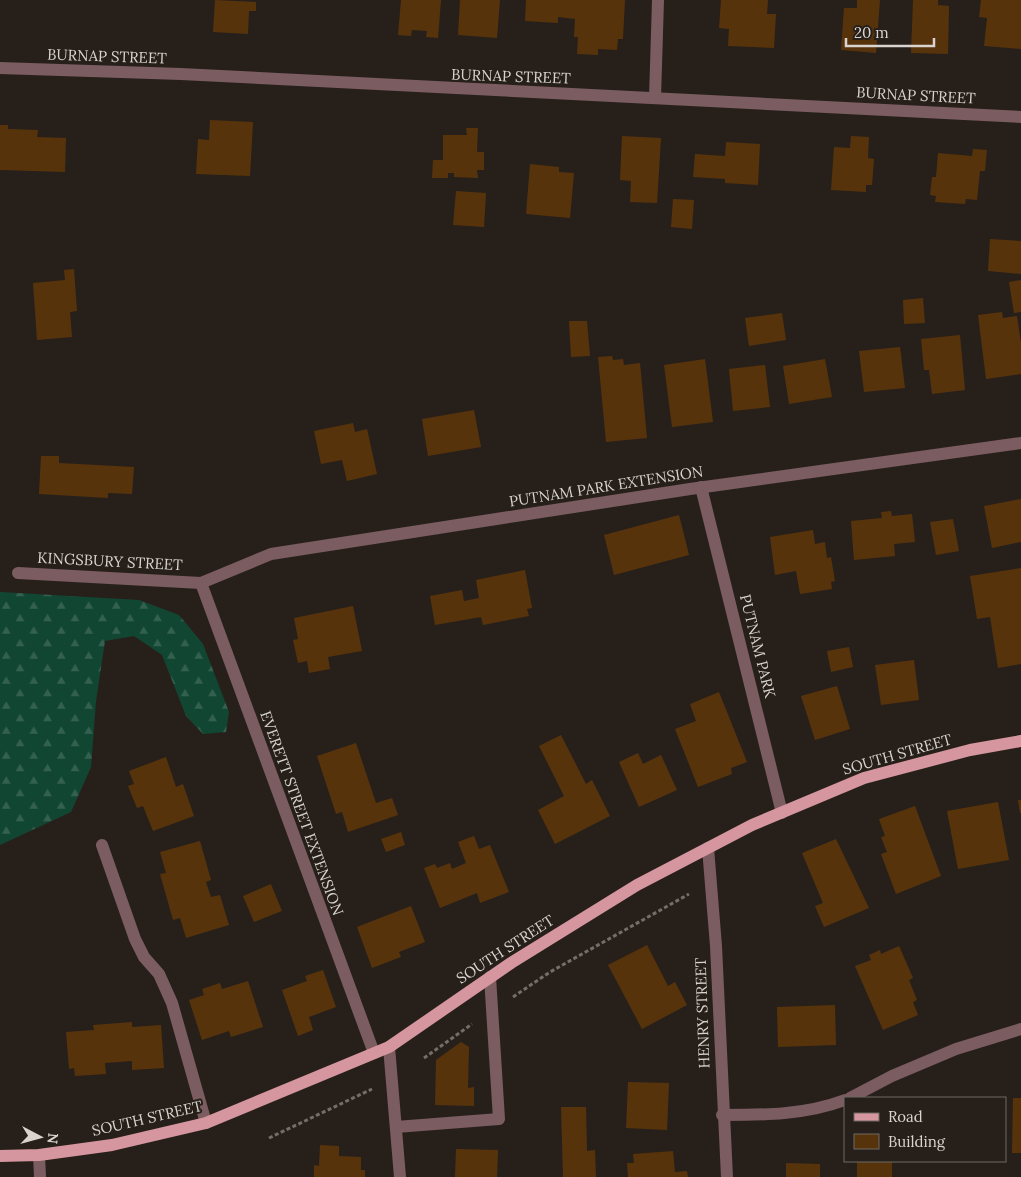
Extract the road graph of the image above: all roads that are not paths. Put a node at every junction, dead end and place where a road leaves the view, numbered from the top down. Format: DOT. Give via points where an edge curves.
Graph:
graph roads {
  1 [pos="658,0"];
  2 [pos="0,68"];
  3 [pos="655,98"];
  4 [pos="1021,117"];
  5 [pos="1021,443"];
  6 [pos="701,487"];
  7 [pos="18,572"];
  8 [pos="201,583"];
  9 [pos="1021,741"];
  10 [pos="782,812"];
  11 [pos="102,845"];
  12 [pos="708,848"];
  13 [pos="490,977"];
  14 [pos="1021,1029"];
  15 [pos="389,1047"];
  16 [pos="374,1053"];
  17 [pos="852,1097"];
  18 [pos="844,1100"];
  19 [pos="722,1115"];
  20 [pos="206,1123"];
  21 [pos="396,1127"];
  22 [pos="39,1155"];
  23 [pos="0,1156"];
  24 [pos="40,1177"];
  25 [pos="400,1177"];
  26 [pos="727,1177"];
  1 -- 3 [label="street"];
  2 -- 3 [label="street, BURNAP STREET"];
  3 -- 4 [label="street, BURNAP STREET"];
  5 -- 6 [label="street, PUTNAM PARK EXTENSION"];
  6 -- 8 [label="street, PUTNAM PARK EXTENSION" via="271,554"];
  6 -- 10 [label="street, PUTNAM PARK"];
  7 -- 8 [label="street, KINGSBURY STREET"];
  8 -- 16 [label="street, EVERETT STREET EXTENSION"];
  9 -- 10 [label="main road, SOUTH STREET" via="970,750 864,778"];
  10 -- 12 [label="main road, SOUTH STREET"];
  11 -- 20 [label="street" via="135,939 144,957 159,974 172,1004"];
  12 -- 13 [label="main road, SOUTH STREET" via="637,885"];
  12 -- 19 [label="street, HENRY STREET" via="716,946"];
  13 -- 15 [label="main road, SOUTH STREET"];
  13 -- 21 [label="street" via="499,1119"];
  14 -- 17 [label="street" via="956,1049"];
  15 -- 16 [label="main road, SOUTH STREET"];
  15 -- 21 [label="street"];
  16 -- 20 [label="main road, SOUTH STREET"];
  18 -- 19 [label="street" via="803,1112"];
  19 -- 26 [label="street, HENRY STREET"];
  20 -- 22 [label="main road, SOUTH STREET" via="112,1144"];
  21 -- 25 [label="street"];
  22 -- 23 [label="main road, SOUTH STREET"];
  22 -- 24 [label="street"];
}
